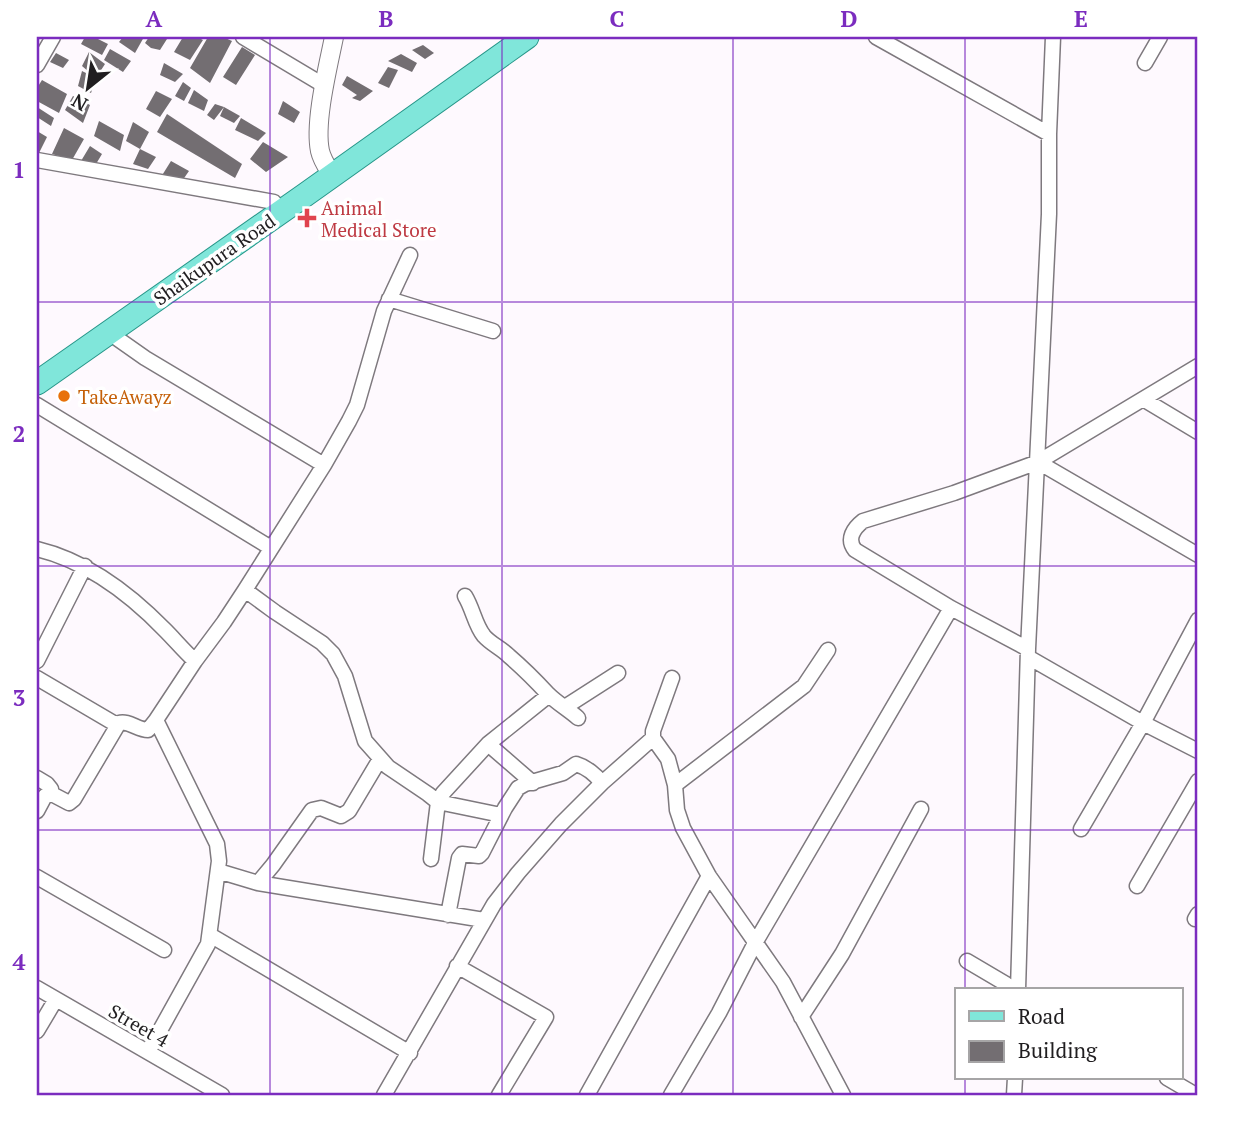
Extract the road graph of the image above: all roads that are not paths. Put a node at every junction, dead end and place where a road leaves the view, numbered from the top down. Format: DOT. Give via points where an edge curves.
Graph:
graph roads {
  1 [pos="53,37"];
  2 [pos="243,37"];
  3 [pos="334,37"];
  4 [pos="504,37"];
  5 [pos="527,37"];
  6 [pos="876,37"];
  7 [pos="1053,37"];
  8 [pos="1160,37"];
  9 [pos="1145,64"];
  10 [pos="37,65"];
  11 [pos="325,86"];
  12 [pos="1049,134"];
  13 [pos="37,160"];
  14 [pos="328,169"];
  15 [pos="274,202"];
  16 [pos="410,256"];
  17 [pos="389,299"];
  18 [pos="493,331"];
  19 [pos="108,332"];
  20 [pos="1198,366"];
  21 [pos="37,367"];
  22 [pos="37,383"];
  23 [pos="1143,399"];
  24 [pos="37,405"];
  25 [pos="1198,432"];
  26 [pos="1038,462"];
  27 [pos="324,465"];
  28 [pos="271,548"];
  29 [pos="37,549"];
  30 [pos="1198,555"];
  31 [pos="85,566"];
  32 [pos="245,590"];
  33 [pos="465,596"];
  34 [pos="951,608"];
  35 [pos="1198,620"];
  36 [pos="828,650"];
  37 [pos="1028,653"];
  38 [pos="37,661"];
  39 [pos="195,661"];
  40 [pos="618,673"];
  41 [pos="37,678"];
  42 [pos="671,678"];
  43 [pos="549,695"];
  44 [pos="565,707"];
  45 [pos="578,718"];
  46 [pos="156,720"];
  47 [pos="1143,723"];
  48 [pos="117,726"];
  49 [pos="653,738"];
  50 [pos="488,744"];
  51 [pos="1198,751"];
  52 [pos="380,759"];
  53 [pos="37,778"];
  54 [pos="1198,781"];
  55 [pos="533,783"];
  56 [pos="602,783"];
  57 [pos="675,785"];
  58 [pos="50,793"];
  59 [pos="438,802"];
  60 [pos="921,809"];
  61 [pos="37,811"];
  62 [pos="501,816"];
  63 [pos="1081,829"];
  64 [pos="432,859"];
  65 [pos="218,871"];
  66 [pos="709,876"];
  67 [pos="37,877"];
  68 [pos="258,883"];
  69 [pos="1137,886"];
  70 [pos="449,915"];
  71 [pos="484,920"];
  72 [pos="210,935"];
  73 [pos="755,943"];
  74 [pos="164,950"];
  75 [pos="967,961"];
  76 [pos="457,966"];
  77 [pos="1014,984"];
  78 [pos="37,988"];
  79 [pos="56,999"];
  80 [pos="801,1017"];
  81 [pos="37,1031"];
  82 [pos="148,1052"];
  83 [pos="410,1053"];
  84 [pos="1170,1080"];
  85 [pos="222,1095"];
  86 [pos="384,1095"];
  87 [pos="499,1095"];
  88 [pos="587,1095"];
  89 [pos="671,1095"];
  90 [pos="843,1095"];
  91 [pos="1196,1095"];
  1 -- 10 [label="street"];
  2 -- 11 [label="street"];
  3 -- 11 [label="street"];
  4 -- 14 [label="main road, Shaikupura Road"];
  5 -- 14 [label="main road, Shaikupura Road"];
  6 -- 12 [label="street"];
  7 -- 12 [label="street"];
  8 -- 9 [label="street"];
  11 -- 14 [label="street" via="319,149"];
  12 -- 26 [label="street"];
  13 -- 15 [label="street"];
  14 -- 15 [label="main road, Shaikupura Road"];
  14 -- 19 [label="main road, Shaikupura Road"];
  15 -- 21 [label="main road, Shaikupura Road"];
  16 -- 17 [label="street"];
  17 -- 18 [label="street"];
  17 -- 27 [label="street" via="357,405"];
  19 -- 22 [label="main road, Shaikupura Road"];
  19 -- 27 [label="street"];
  20 -- 23 [label="street"];
  23 -- 25 [label="street"];
  23 -- 26 [label="street"];
  24 -- 28 [label="street"];
  26 -- 30 [label="street"];
  26 -- 34 [label="street" via="863,522 853,532 855,550"];
  26 -- 37 [label="street"];
  27 -- 28 [label="street"];
  28 -- 32 [label="street"];
  29 -- 31 [label="street"];
  31 -- 38 [label="street"];
  31 -- 39 [label="street" via="122,592"];
  32 -- 39 [label="street"];
  32 -- 52 [label="street" via="333,654 365,741"];
  33 -- 43 [label="street" via="485,637"];
  34 -- 37 [label="street"];
  34 -- 73 [label="street"];
  35 -- 47 [label="street"];
  36 -- 57 [label="street" via="804,686"];
  37 -- 47 [label="street"];
  37 -- 77 [label="street"];
  39 -- 46 [label="street"];
  40 -- 44 [label="street"];
  41 -- 48 [label="street"];
  42 -- 49 [label="street"];
  43 -- 44 [label="street"];
  43 -- 50 [label="street"];
  44 -- 45 [label="street"];
  46 -- 48 [label="street" via="148,730 122,721"];
  46 -- 65 [label="street" via="217,844"];
  47 -- 51 [label="street"];
  47 -- 63 [label="street"];
  48 -- 58 [label="street" via="74,800 69,803"];
  49 -- 56 [label="street"];
  49 -- 57 [label="street" via="668,759"];
  50 -- 55 [label="street"];
  50 -- 59 [label="street"];
  52 -- 59 [label="street"];
  52 -- 68 [label="street" via="349,811 341,816 321,808 312,810"];
  53 -- 58 [label="street"];
  54 -- 69 [label="street"];
  55 -- 56 [label="street" via="576,764"];
  55 -- 62 [label="street" via="518,788"];
  56 -- 71 [label="street" via="518,873"];
  57 -- 66 [label="street" via="683,828"];
  58 -- 61 [label="street"];
  59 -- 62 [label="street"];
  59 -- 64 [label="street"];
  60 -- 80 [label="street" via="842,954"];
  62 -- 70 [label="street" via="482,853 460,858"];
  65 -- 68 [label="street"];
  65 -- 72 [label="street"];
  66 -- 73 [label="street"];
  66 -- 88 [label="street"];
  67 -- 74 [label="street"];
  68 -- 70 [label="street"];
  70 -- 71 [label="street"];
  71 -- 76 [label="street"];
  72 -- 82 [label="street"];
  72 -- 83 [label="street"];
  73 -- 80 [label="street"];
  73 -- 89 [label="street"];
  75 -- 77 [label="street"];
  76 -- 83 [label="street"];
  76 -- 87 [label="street" via="546,1017"];
  78 -- 79 [label="street, Street 4"];
  79 -- 81 [label="street"];
  79 -- 82 [label="street, Street 4"];
  80 -- 90 [label="street"];
  82 -- 85 [label="street, Street 4"];
  83 -- 86 [label="street"];
  84 -- 91 [label="street"];
}
